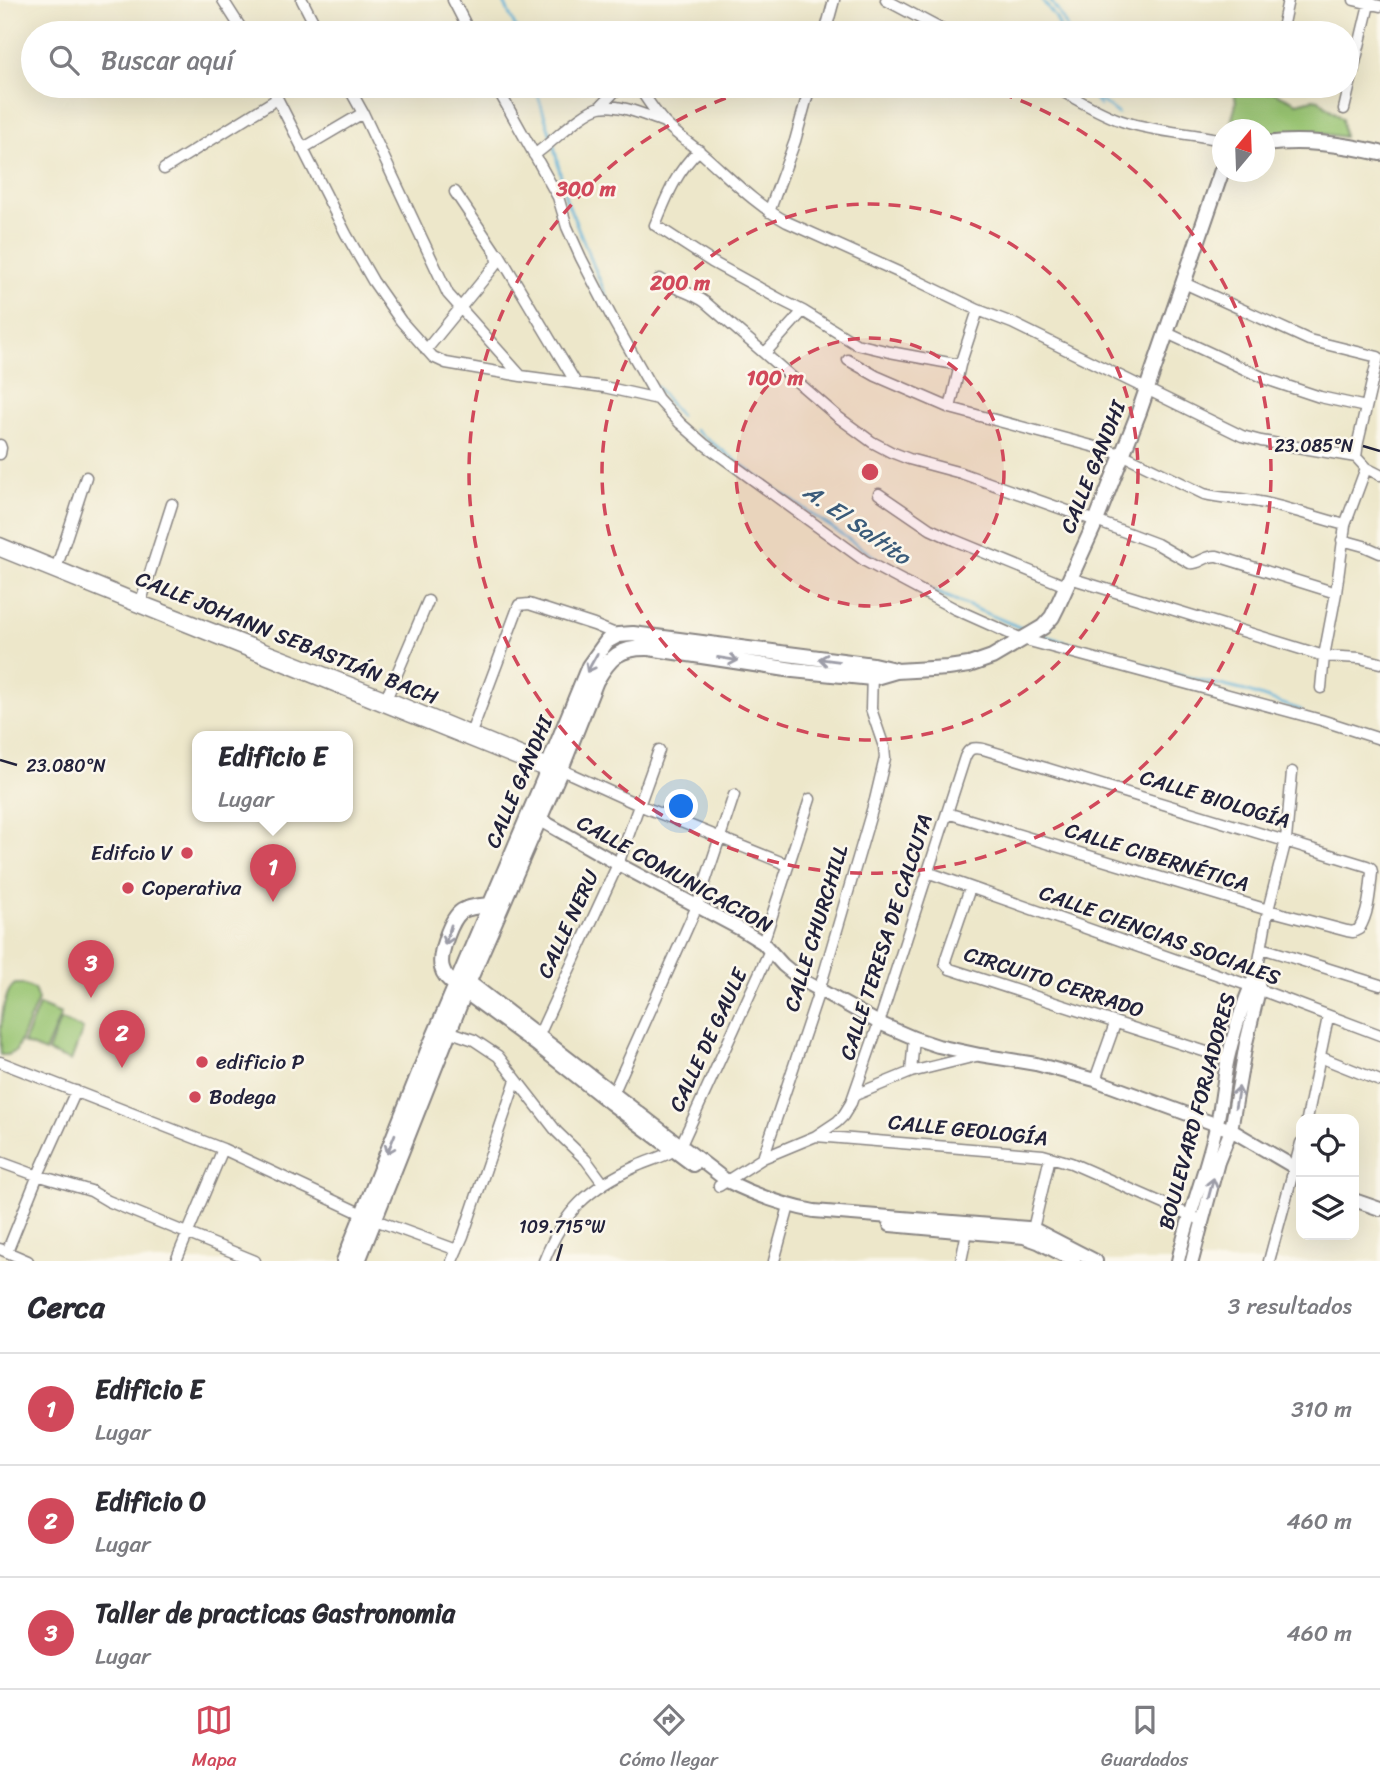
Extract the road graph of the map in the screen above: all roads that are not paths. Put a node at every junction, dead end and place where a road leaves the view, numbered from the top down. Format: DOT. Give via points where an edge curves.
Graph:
graph roads {
  1 [pos="223,0"];
  2 [pos="302,0"];
  3 [pos="453,0"];
  4 [pos="834,0"];
  5 [pos="886,0"];
  6 [pos="1288,0"];
  7 [pos="1354,0"];
  8 [pos="1369,2"];
  9 [pos="1380,6"];
  10 [pos="236,21"];
  11 [pos="313,21"];
  12 [pos="464,21"];
  13 [pos="828,21"];
  14 [pos="925,21"];
  15 [pos="1284,21"];
  16 [pos="1359,47"];
  17 [pos="355,98"];
  18 [pos="503,98"];
  19 [pos="608,98"];
  20 [pos="647,98"];
  21 [pos="807,98"];
  22 [pos="1075,98"];
  23 [pos="1347,98"];
  24 [pos="277,99"];
  25 [pos="600,107"];
  26 [pos="1345,109"];
  27 [pos="363,113"];
  28 [pos="664,122"];
  29 [pos="1212,137"];
  30 [pos="1275,143"];
  31 [pos="302,149"];
  32 [pos="698,150"];
  33 [pos="1380,153"];
  34 [pos="534,155"];
  35 [pos="164,169"];
  36 [pos="1219,182"];
  37 [pos="455,192"];
  38 [pos="769,212"];
  39 [pos="490,238"];
  40 [pos="660,279"];
  41 [pos="1184,283"];
  42 [pos="460,310"];
  43 [pos="978,310"];
  44 [pos="803,311"];
  45 [pos="1167,333"];
  46 [pos="426,349"];
  47 [pos="765,353"];
  48 [pos="848,360"];
  49 [pos="960,365"];
  50 [pos="520,376"];
  51 [pos="576,383"];
  52 [pos="1147,388"];
  53 [pos="658,399"];
  54 [pos="1366,407"];
  55 [pos="950,408"];
  56 [pos="0,445"];
  57 [pos="0,454"];
  58 [pos="1122,454"];
  59 [pos="1356,457"];
  60 [pos="1366,468"];
  61 [pos="1380,475"];
  62 [pos="86,477"];
  63 [pos="879,494"];
  64 [pos="172,504"];
  65 [pos="1096,521"];
  66 [pos="1345,525"];
  67 [pos="1342,540"];
  68 [pos="0,543"];
  69 [pos="0,551"];
  70 [pos="1380,553"];
  71 [pos="57,566"];
  72 [pos="1068,582"];
  73 [pos="1336,593"];
  74 [pos="141,601"];
  75 [pos="428,601"];
  76 [pos="618,635"];
  77 [pos="1022,639"];
  78 [pos="1324,656"];
  79 [pos="1380,663"];
  80 [pos="872,671"];
  81 [pos="1321,688"];
  82 [pos="387,697"];
  83 [pos="471,733"];
  84 [pos="1380,739"];
  85 [pos="983,749"];
  86 [pos="659,750"];
  87 [pos="552,768"];
  88 [pos="1292,772"];
  89 [pos="734,794"];
  90 [pos="810,799"];
  91 [pos="639,804"];
  92 [pos="947,813"];
  93 [pos="534,817"];
  94 [pos="720,836"];
  95 [pos="1286,840"];
  96 [pos="618,864"];
  97 [pos="788,865"];
  98 [pos="927,872"];
  99 [pos="970,888"];
  100 [pos="490,905"];
  101 [pos="696,906"];
  102 [pos="1268,911"];
  103 [pos="1356,931"];
  104 [pos="767,946"];
  105 [pos="1262,948"];
  106 [pos="1257,972"];
  107 [pos="462,983"];
  108 [pos="1380,985"];
  109 [pos="1254,988"];
  110 [pos="819,991"];
  111 [pos="1328,1017"];
  112 [pos="879,1023"];
  113 [pos="1115,1024"];
  114 [pos="443,1029"];
  115 [pos="539,1035"];
  116 [pos="1380,1035"];
  117 [pos="914,1038"];
  118 [pos="980,1055"];
  119 [pos="1321,1057"];
  120 [pos="1228,1059"];
  121 [pos="0,1062"];
  122 [pos="911,1072"];
  123 [pos="516,1080"];
  124 [pos="1096,1080"];
  125 [pos="1380,1081"];
  126 [pos="76,1091"];
  127 [pos="613,1094"];
  128 [pos="855,1095"];
  129 [pos="1308,1114"];
  130 [pos="1217,1125"];
  131 [pos="1231,1129"];
  132 [pos="816,1136"];
  133 [pos="678,1148"];
  134 [pos="223,1149"];
  135 [pos="1050,1157"];
  136 [pos="763,1158"];
  137 [pos="0,1162"];
  138 [pos="1296,1167"];
  139 [pos="38,1175"];
  140 [pos="1296,1177"];
  141 [pos="603,1183"];
  142 [pos="723,1183"];
  143 [pos="1359,1202"];
  144 [pos="1380,1209"];
  145 [pos="789,1210"];
  146 [pos="1190,1214"];
  147 [pos="369,1217"];
  148 [pos="1202,1221"];
  149 [pos="1033,1229"];
  150 [pos="967,1232"];
  151 [pos="188,1233"];
  152 [pos="457,1250"];
  153 [pos="3,1251"];
  154 [pos="29,1261"];
  155 [pos="176,1261"];
  156 [pos="255,1261"];
  157 [pos="344,1261"];
  158 [pos="358,1261"];
  159 [pos="452,1261"];
  160 [pos="544,1261"];
  161 [pos="774,1261"];
  162 [pos="961,1261"];
  163 [pos="1074,1261"];
  164 [pos="1096,1261"];
  165 [pos="1178,1261"];
  166 [pos="1192,1261"];
  167 [pos="1269,1261"];
  1 -- 10 [label="street"];
  2 -- 11 [label="street"];
  3 -- 12 [label="street"];
  4 -- 13 [label="street"];
  5 -- 14 [label="street"];
  6 -- 15 [label="street"];
  7 -- 8 [label="street"];
  8 -- 9 [label="street"];
  8 -- 16 [label="street"];
  17 -- 27 [label="street"];
  18 -- 34 [label="street"];
  19 -- 25 [label="street"];
  20 -- 28 [label="street"];
  21 -- 38 [label="street"];
  22 -- 29 [label="street" via="1124,122"];
  23 -- 26 [label="street"];
  24 -- 31 [label="street"];
  24 -- 35 [label="street"];
  25 -- 28 [label="street"];
  25 -- 34 [label="street"];
  27 -- 31 [label="street"];
  27 -- 42 [label="street" via="443,284"];
  28 -- 32 [label="street"];
  30 -- 33 [label="main road" via="1314,141"];
  31 -- 46 [label="street" via="373,281"];
  32 -- 38 [label="street"];
  32 -- 44 [label="street" via="679,173 655,225"];
  34 -- 53 [label="street" via="558,197 567,227 613,320"];
  36 -- 41 [label="main road, CALLE GANDHI"];
  37 -- 42 [label="street" via="496,253 497,263"];
  38 -- 43 [label="street"];
  39 -- 51 [label="street"];
  40 -- 47 [label="street" via="705,302"];
  41 -- 45 [label="main road, CALLE GANDHI"];
  41 -- 54 [label="street" via="1309,340 1378,357"];
  42 -- 46 [label="street"];
  42 -- 50 [label="street"];
  43 -- 49 [label="street"];
  43 -- 52 [label="street"];
  44 -- 47 [label="street"];
  44 -- 49 [label="street" via="856,344"];
  45 -- 52 [label="main road, CALLE GANDHI"];
  45 -- 54 [label="street" via="1266,379"];
  46 -- 50 [label="street" via="446,363"];
  47 -- 65 [label="street" via="838,417 891,452"];
  48 -- 55 [label="street"];
  49 -- 55 [label="street"];
  50 -- 51 [label="street"];
  51 -- 53 [label="street"];
  52 -- 58 [label="main road, CALLE GANDHI"];
  52 -- 59 [label="street" via="1250,439"];
  53 -- 77 [label="street" via="704,444 865,561"];
  54 -- 59 [label="street"];
  55 -- 58 [label="street"];
  56 -- 57 [label="street"];
  58 -- 65 [label="main road, CALLE GANDHI"];
  58 -- 66 [label="street" via="1204,494 1272,504"];
  59 -- 60 [label="street"];
  60 -- 61 [label="street"];
  60 -- 66 [label="street"];
  62 -- 71 [label="street"];
  63 -- 72 [label="street" via="930,529"];
  64 -- 74 [label="street"];
  65 -- 72 [label="main road, CALLE GANDHI"];
  65 -- 73 [label="street" via="1157,544 1190,563 1217,556"];
  66 -- 67 [label="street"];
  67 -- 70 [label="street"];
  67 -- 73 [label="street"];
  68 -- 71 [label="street, CALLE JOHANN SEBASTIÁN BACH"];
  69 -- 87 [label="street, CALLE JOHANN SEBASTIÁN BACH"];
  71 -- 74 [label="street, CALLE JOHANN SEBASTIÁN BACH"];
  72 -- 77 [label="main road, CALLE GANDHI" via="1052,617"];
  72 -- 78 [label="street"];
  73 -- 78 [label="street"];
  74 -- 82 [label="street, CALLE JOHANN SEBASTIÁN BACH"];
  75 -- 82 [label="street"];
  80 -- 76 [label="main road, CALLE GANDHI, one-way"];
  76 -- 83 [label="street" via="529,604 519,605"];
  76 -- 87 [label="main road, CALLE GANDHI, one-way" via="607,641 589,666"];
  77 -- 80 [label="main road, CALLE GANDHI" via="969,664"];
  77 -- 84 [label="street"];
  78 -- 79 [label="street"];
  78 -- 81 [label="street"];
  87 -- 80 [label="main road, CALLE GANDHI, one-way" via="596,681 623,651 669,650 793,670"];
  80 -- 110 [label="street, CALLE CHURCHILL" via="871,709 884,747 884,762"];
  82 -- 83 [label="street, CALLE JOHANN SEBASTIÁN BACH"];
  83 -- 87 [label="street, CALLE JOHANN SEBASTIÁN BACH"];
  85 -- 92 [label="street, CALLE TERESA DE CALCUTA" via="972,748 967,753"];
  85 -- 95 [label="street, CALLE BIOLOGÍA"];
  86 -- 91 [label="street, CALLE NERU"];
  87 -- 91 [label="street"];
  87 -- 93 [label="main road, CALLE GANDHI"];
  88 -- 95 [label="street, BOULEVARD FORJADORES"];
  89 -- 94 [label="street"];
  90 -- 97 [label="street, CALLE DE GAULE"];
  91 -- 94 [label="street"];
  91 -- 96 [label="street, CALLE NERU"];
  92 -- 98 [label="street, CALLE TERESA DE CALCUTA"];
  92 -- 102 [label="street, CALLE CIBERNÉTICA"];
  93 -- 96 [label="street, CALLE COMUNICACION"];
  93 -- 100 [label="main road, CALLE GANDHI"];
  93 -- 107 [label="main road, CALLE GANDHI"];
  94 -- 97 [label="street"];
  94 -- 101 [label="street"];
  95 -- 102 [label="street, BOULEVARD FORJADORES"];
  95 -- 103 [label="street, CALLE BIOLOGÍA" via="1371,868 1367,908"];
  96 -- 101 [label="street, CALLE COMUNICACION"];
  96 -- 115 [label="street, CALLE NERU"];
  97 -- 104 [label="street, CALLE DE GAULE"];
  98 -- 99 [label="street, CALLE CIENCIAS SOCIALES"];
  98 -- 112 [label="street, CALLE TERESA DE CALCUTA"];
  99 -- 109 [label="street, CALLE CIENCIAS SOCIALES"];
  99 -- 113 [label="street, CIRCUITO CERRADO" via="947,966"];
  100 -- 107 [label="main road, CALLE GANDHI"];
  100 -- 107 [label="main road, one-way" via="462,911 452,923 441,960 449,980"];
  101 -- 104 [label="street, CALLE COMUNICACION"];
  101 -- 127 [label="street"];
  102 -- 103 [label="street, CALLE CIBERNÉTICA"];
  102 -- 105 [label="street, BOULEVARD FORJADORES"];
  104 -- 110 [label="street, CALLE COMUNICACION" via="791,972"];
  104 -- 133 [label="street, CALLE DE GAULE"];
  105 -- 106 [label="street, BOULEVARD FORJADORES"];
  105 -- 108 [label="street"];
  106 -- 109 [label="street, BOULEVARD FORJADORES"];
  107 -- 114 [label="main road, CALLE GANDHI"];
  107 -- 115 [label="street"];
  107 -- 133 [label="street" via="610,1103"];
  109 -- 111 [label="street, CALLE CIENCIAS SOCIALES"];
  109 -- 120 [label="street, BOULEVARD FORJADORES" via="1242,1009"];
  131 -- 109 [label="street, BOULEVARD FORJADORES, one-way"];
  110 -- 112 [label="street, CALLE COMUNICACION"];
  110 -- 136 [label="street, CALLE CHURCHILL"];
  111 -- 116 [label="street, CALLE CIENCIAS SOCIALES"];
  111 -- 119 [label="street"];
  112 -- 117 [label="street, CALLE COMUNICACION"];
  112 -- 128 [label="street, CALLE TERESA DE CALCUTA"];
  113 -- 120 [label="street, CIRCUITO CERRADO"];
  113 -- 124 [label="street"];
  114 -- 123 [label="street" via="487,1047"];
  114 -- 147 [label="main road, CALLE GANDHI"];
  115 -- 127 [label="street"];
  117 -- 118 [label="street, CALLE COMUNICACION"];
  117 -- 122 [label="street"];
  118 -- 122 [label="street"];
  118 -- 124 [label="street, CALLE COMUNICACION"];
  119 -- 125 [label="street"];
  119 -- 129 [label="street"];
  120 -- 130 [label="street, BOULEVARD FORJADORES"];
  121 -- 126 [label="street"];
  122 -- 128 [label="street"];
  123 -- 141 [label="street"];
  123 -- 152 [label="street"];
  124 -- 130 [label="street, CALLE COMUNICACION"];
  126 -- 134 [label="street"];
  126 -- 139 [label="street"];
  127 -- 133 [label="street"];
  128 -- 132 [label="street, CALLE TERESA DE CALCUTA" via="843,1116"];
  130 -- 131 [label="street, CALLE COMUNICACION"];
  130 -- 146 [label="street, BOULEVARD FORJADORES"];
  131 -- 138 [label="street, CALLE COMUNICACION"];
  148 -- 131 [label="street, BOULEVARD FORJADORES, one-way"];
  132 -- 135 [label="street, CALLE GEOLOGÍA"];
  132 -- 136 [label="street, CALLE GEOLOGÍA"];
  133 -- 141 [label="street"];
  133 -- 142 [label="street"];
  134 -- 147 [label="street"];
  134 -- 151 [label="street"];
  135 -- 146 [label="street, CALLE GEOLOGÍA"];
  135 -- 149 [label="street"];
  136 -- 142 [label="street"];
  137 -- 139 [label="street"];
  139 -- 151 [label="street" via="91,1191"];
  139 -- 153 [label="street"];
  140 -- 167 [label="street"];
  141 -- 160 [label="street" via="565,1218"];
  142 -- 145 [label="street" via="746,1200"];
  143 -- 144 [label="street"];
  145 -- 149 [label="street"];
  145 -- 150 [label="street" via="814,1219"];
  145 -- 161 [label="street"];
  146 -- 148 [label="street, CALLE GEOLOGÍA"];
  146 -- 165 [label="street, BOULEVARD FORJADORES"];
  147 -- 152 [label="street"];
  147 -- 157 [label="main road"];
  147 -- 158 [label="main road"];
  148 -- 166 [label="street, BOULEVARD FORJADORES"];
  149 -- 164 [label="street"];
  150 -- 162 [label="street"];
  150 -- 163 [label="street" via="1029,1238"];
  151 -- 155 [label="street"];
  151 -- 156 [label="street"];
  152 -- 159 [label="street"];
  153 -- 154 [label="street"];
}
